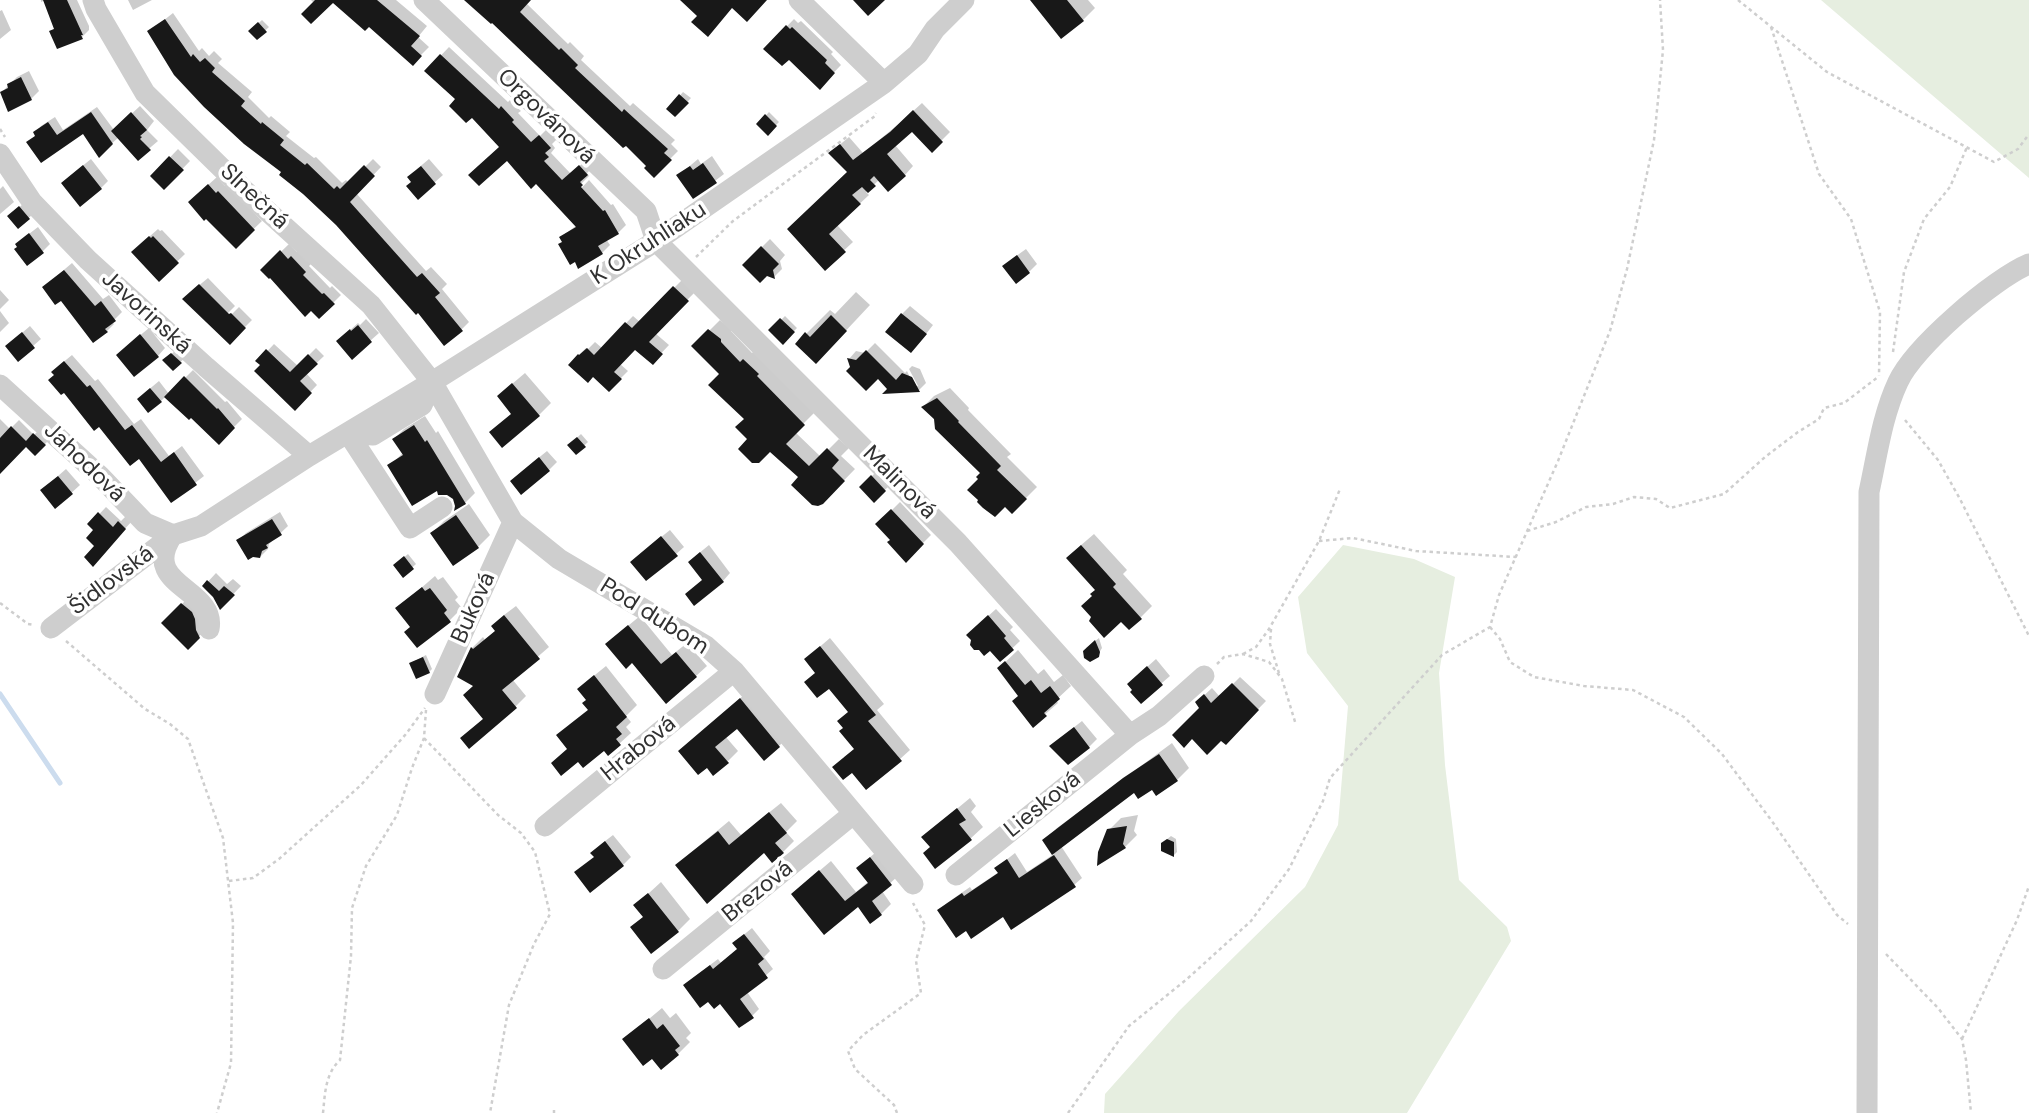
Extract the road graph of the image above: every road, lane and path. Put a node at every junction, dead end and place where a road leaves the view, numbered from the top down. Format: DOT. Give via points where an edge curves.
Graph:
graph roads {
  1 [pos="93,0"];
  2 [pos="424,0"];
  3 [pos="799,0"];
  4 [pos="964,0"];
  5 [pos="1660,0"];
  6 [pos="1738,0"];
  7 [pos="1771,27"];
  8 [pos="878,87"];
  9 [pos="2029,134"];
  10 [pos="1967,147"];
  11 [pos="0,154"];
  12 [pos="656,242"];
  13 [pos="2029,264"];
  14 [pos="684,269"];
  15 [pos="1893,353"];
  16 [pos="1885,371"];
  17 [pos="1879,376"];
  18 [pos="432,382"];
  19 [pos="0,385"];
  20 [pos="1890,401"];
  21 [pos="348,433"];
  22 [pos="309,456"];
  23 [pos="1340,489"];
  24 [pos="442,507"];
  25 [pos="513,522"];
  26 [pos="1527,531"];
  27 [pos="173,535"];
  28 [pos="1319,541"];
  29 [pos="1516,557"];
  30 [pos="0,603"];
  31 [pos="1271,625"];
  32 [pos="1490,626"];
  33 [pos="51,628"];
  34 [pos="209,629"];
  35 [pos="2029,636"];
  36 [pos="1243,654"];
  37 [pos="734,671"];
  38 [pos="1204,676"];
  39 [pos="1279,676"];
  40 [pos="435,694"];
  41 [pos="1296,725"];
  42 [pos="1130,735"];
  43 [pos="424,738"];
  44 [pos="853,814"];
  45 [pos="545,826"];
  46 [pos="956,875"];
  47 [pos="228,881"];
  48 [pos="913,884"];
  49 [pos="2029,886"];
  50 [pos="1868,939"];
  51 [pos="663,969"];
  52 [pos="1962,1039"];
  53 [pos="216,1113"];
  54 [pos="323,1113"];
  55 [pos="490,1113"];
  56 [pos="897,1113"];
  57 [pos="1068,1113"];
  58 [pos="1867,1113"];
  59 [pos="1972,1113"];
  1 -- 18 [label="street, Slnečná" via="145,93 371,304"];
  2 -- 12 [label="street, Orgovánová" via="646,211"];
  3 -- 8 [label="street"];
  4 -- 8 [label="street, K Okruhliaku" via="918,54"];
  5 -- 26 [label="path" via="1662,50 1654,140 1627,269 1611,331"];
  6 -- 7 [label="path"];
  7 -- 10 [label="path" via="1827,72"];
  7 -- 17 [label="path" via="1819,174 1851,219 1868,272 1880,313"];
  8 -- 12 [label="street, K Okruhliaku"];
  8 -- 14 [label="path" via="880,106 875,116 733,220"];
  9 -- 10 [label="path" via="2018,149 1994,162"];
  10 -- 15 [label="path" via="1950,187 1924,219 1904,272"];
  11 -- 22 [label="street, Javorinská" via="33,202 88,260"];
  12 -- 14 [label="street, Malinová"];
  12 -- 18 [label="street, K Okruhliaku"];
  13 -- 20 [label="street" via="1989,289 1940,331 1899,379"];
  14 -- 42 [label="street, Malinová" via="958,542"];
  16 -- 17 [label="path"];
  17 -- 26 [label="path" via="1844,403 1824,408 1819,419 1765,457 1724,494 1670,508 1656,499 1634,497 1586,508"];
  18 -- 21 [label="street, K Okruhliaku"];
  18 -- 25 [label="street, Pod dubom"];
  19 -- 27 [label="street, Jahodová" via="145,523"];
  20 -- 35 [label="path" via="1938,460"];
  20 -- 50 [label="street" via="1870,492"];
  21 -- 22 [label="street, K Okruhliaku"];
  21 -- 24 [label="street" via="410,528"];
  22 -- 27 [label="street" via="201,526"];
  23 -- 28 [label="path"];
  25 -- 37 [label="street, Pod dubom" via="559,559 706,646"];
  25 -- 40 [label="street, Buková"];
  26 -- 29 [label="path"];
  27 -- 33 [label="street, Šidlovská"];
  27 -- 34 [label="street" via="164,547 163,561 170,576 205,607"];
  28 -- 29 [label="path" via="1353,538 1416,551"];
  28 -- 31 [label="path"];
  29 -- 32 [label="path"];
  30 -- 33 [label="path" via="28,624"];
  31 -- 36 [label="path" via="1256,647"];
  31 -- 39 [label="path" via="1270,643"];
  32 -- 50 [label="path" via="1510,662 1534,677 1633,690 1684,717 1722,754 1837,915"];
  32 -- 57 [label="path" via="1442,655 1330,778 1289,869 1251,921 1129,1026"];
  33 -- 47 [label="path" via="145,709 188,739 223,838"];
  36 -- 38 [label="path" via="1224,657"];
  36 -- 39 [label="path" via="1269,662"];
  37 -- 44 [label="street, Pod dubom"];
  37 -- 45 [label="street, Hrabová"];
  38 -- 42 [label="street, Liesková"];
  39 -- 41 [label="path"];
  42 -- 46 [label="street, Liesková"];
  43 -- 47 [label="path" via="426,706 361,785 279,859 253,878"];
  43 -- 54 [label="path" via="397,815 366,866 352,908 340,1060 332,1067"];
  43 -- 55 [label="path" via="535,852 550,914 509,1005"];
  44 -- 48 [label="street, Pod dubom"];
  44 -- 51 [label="street, Brezová"];
  47 -- 53 [label="path" via="233,923 231,1063"];
  48 -- 56 [label="path" via="909,896 925,925 916,961 921,993 848,1051 855,1069"];
  49 -- 52 [label="path"];
  50 -- 52 [label="path" via="1938,1008"];
  50 -- 58 [label="street"];
  52 -- 59 [label="path"];
}
